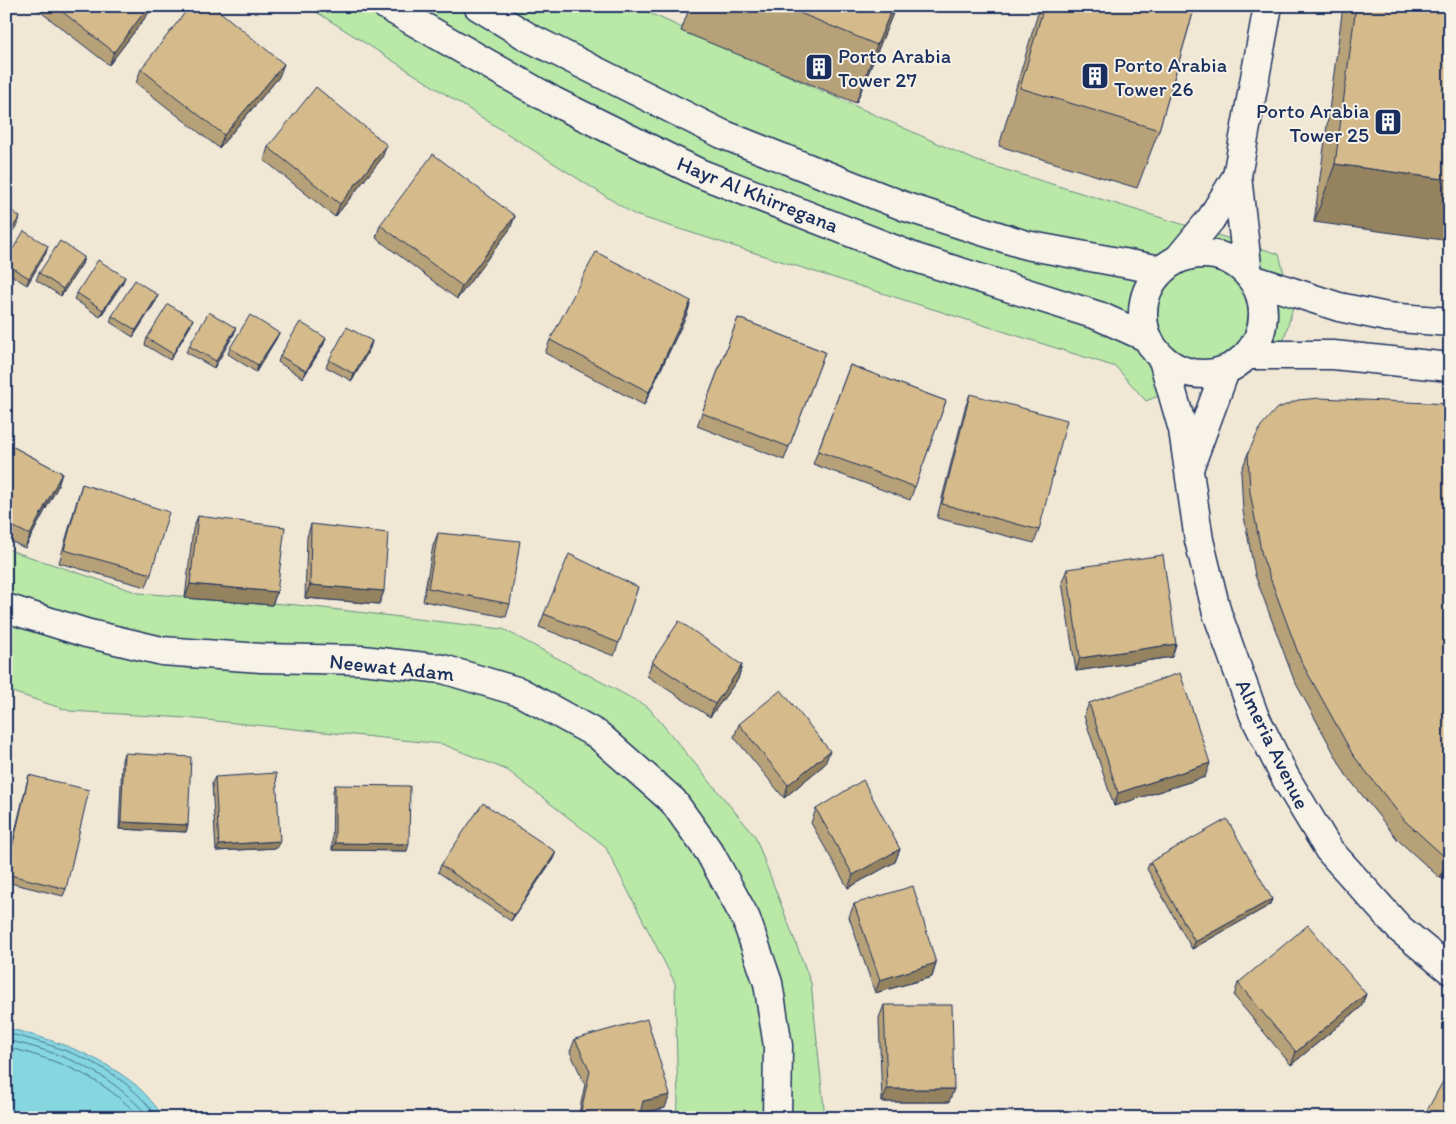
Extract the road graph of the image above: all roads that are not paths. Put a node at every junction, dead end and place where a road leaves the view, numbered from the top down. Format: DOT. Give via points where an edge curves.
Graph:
graph roads {
  1 [pos="387,6"];
  2 [pos="478,6"];
  3 [pos="1268,6"];
  4 [pos="1237,176"];
  5 [pos="1170,264"];
  6 [pos="1250,276"];
  7 [pos="1450,322"];
  8 [pos="1156,349"];
  9 [pos="1248,355"];
  10 [pos="1450,367"];
  11 [pos="1225,371"];
  12 [pos="1189,468"];
  13 [pos="6,608"];
  14 [pos="1450,970"];
  15 [pos="777,1118"];
  1 -- 8 [label="street, Hayr Al Khirregana" via="554,101 699,173 916,258 1099,316"];
  2 -- 5 [label="street, Hayr Al Khirregana" via="537,41 722,134 906,207 1026,245"];
  3 -- 4 [label="street"];
  4 -- 5 [label="street" via="1211,219"];
  4 -- 6 [label="street"];
  5 -- 6 [label="street" via="1200,253 1211,254 1231,260"];
  5 -- 8 [label="street" via="1149,287 1145,297 1143,318"];
  6 -- 7 [label="street" via="1339,307 1387,317"];
  6 -- 9 [label="street" via="1262,300 1263,323 1256,345"];
  8 -- 11 [label="street" via="1182,371 1204,375"];
  8 -- 12 [label="street, Almeria Avenue" via="1183,430"];
  9 -- 10 [label="street" via="1333,355"];
  9 -- 11 [label="street"];
  11 -- 12 [label="street, Almeria Avenue"];
  12 -- 14 [label="street, Almeria Avenue" via="1199,540 1217,613 1254,715 1284,777 1329,850 1400,929"];
  13 -- 15 [label="street, Neewat Adam" via="86,633 162,651 261,658 362,660 443,669 520,692 598,734 673,801 710,853 746,919 768,983 776,1037"];
}
